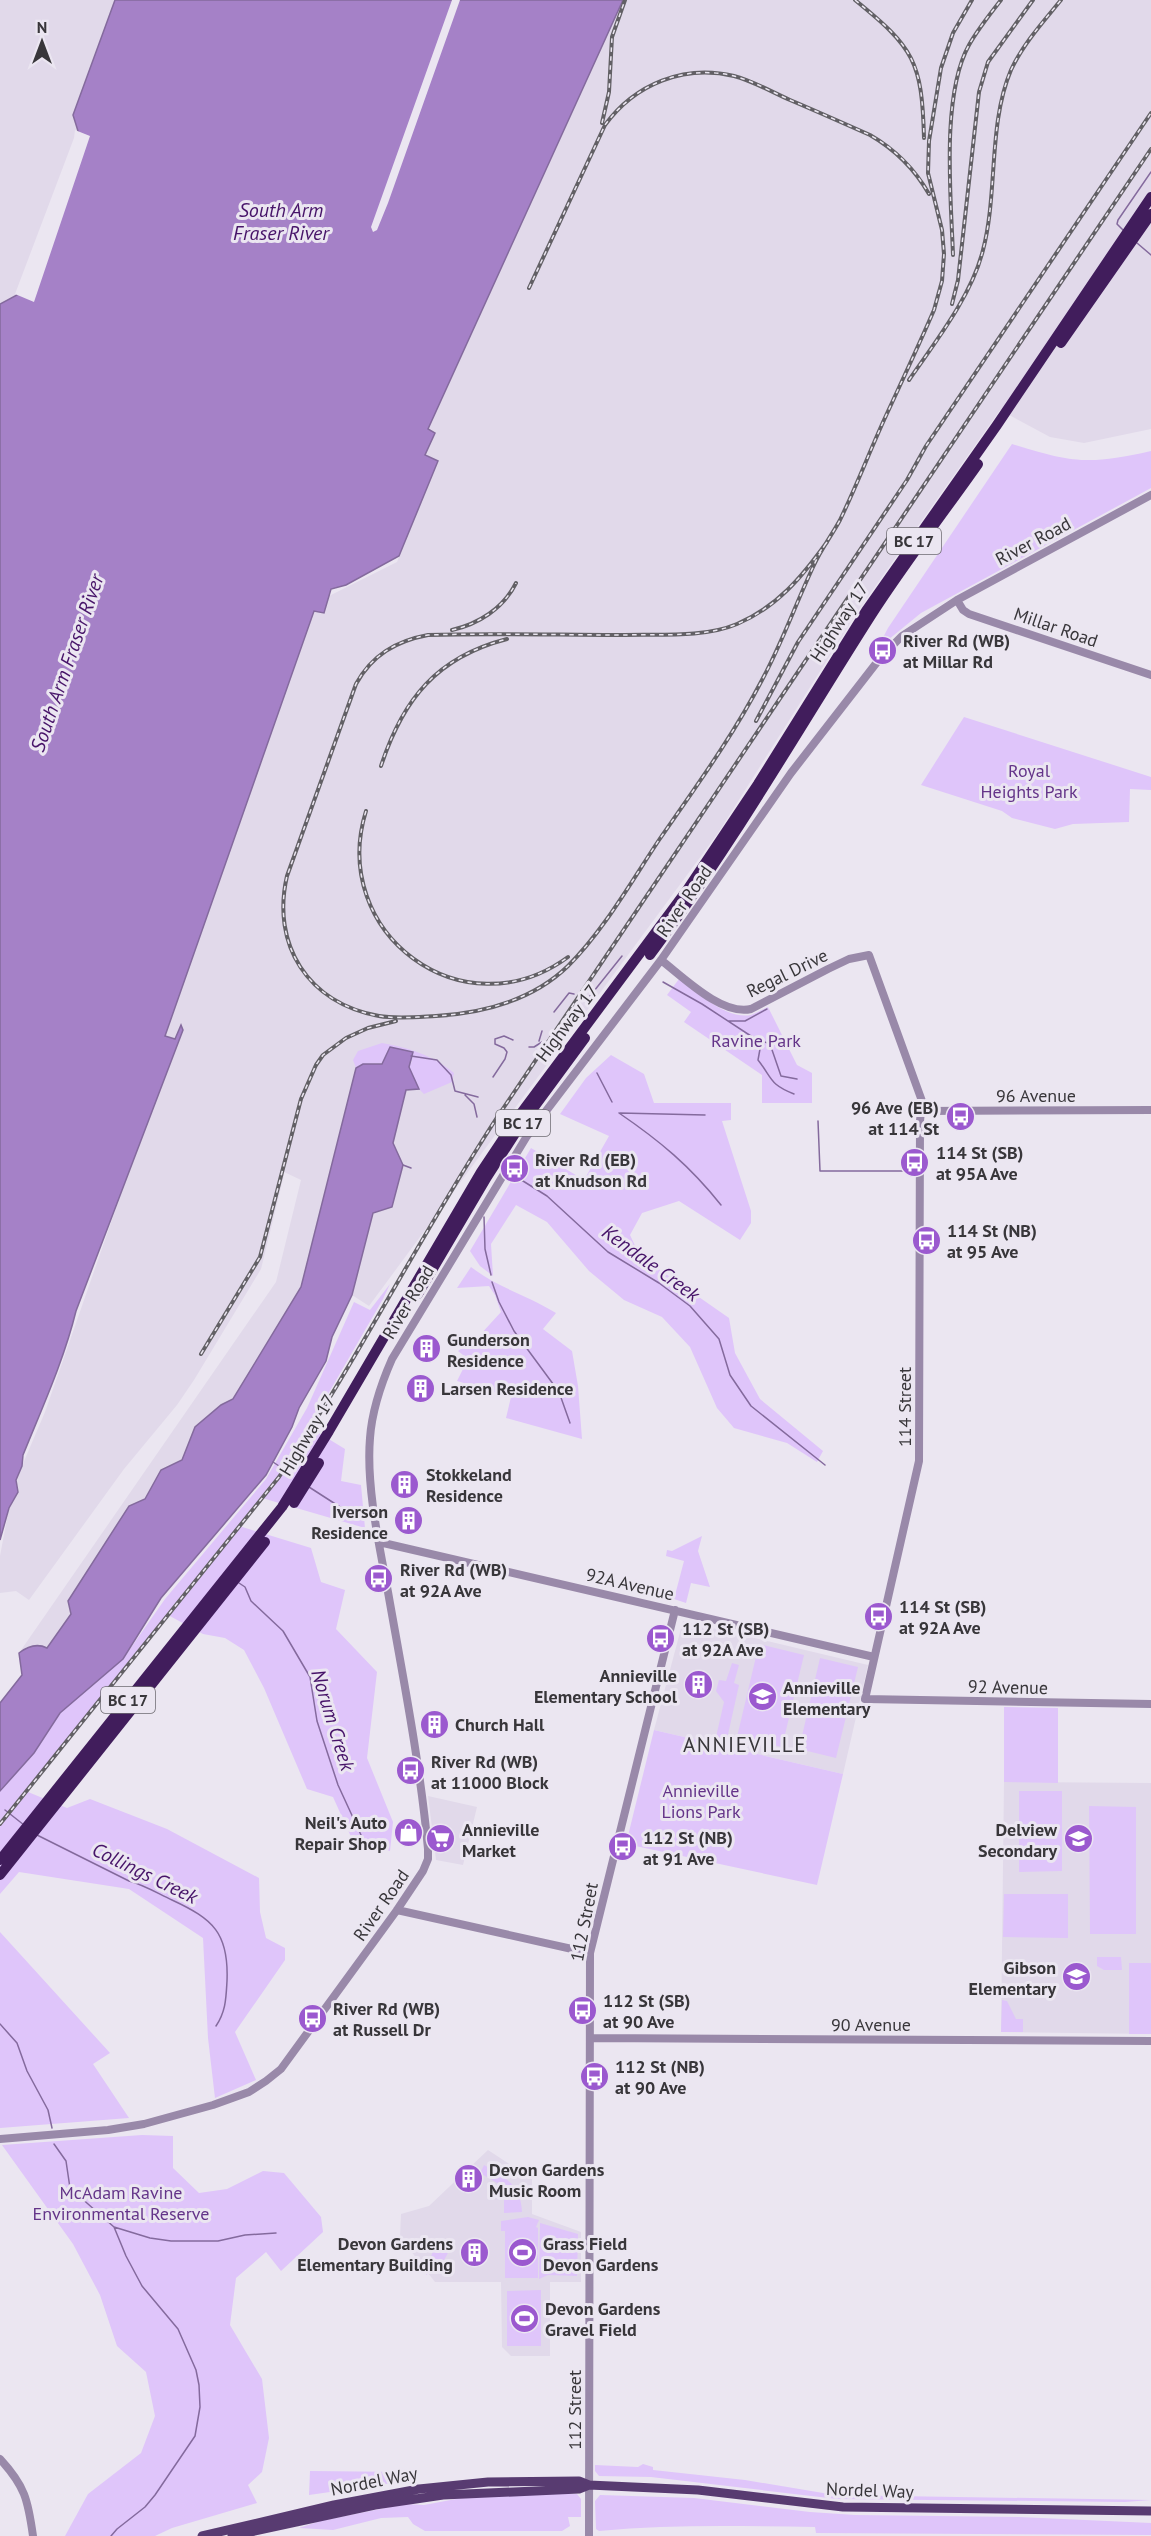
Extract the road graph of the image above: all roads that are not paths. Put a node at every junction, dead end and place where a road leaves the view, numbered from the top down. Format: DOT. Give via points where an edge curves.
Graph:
graph roads {
  1 [pos="1151,197"];
  2 [pos="1151,214"];
  3 [pos="1151,495"];
  4 [pos="957,600"];
  5 [pos="1151,675"];
  6 [pos="869,955"];
  7 [pos="661,960"];
  8 [pos="1151,1110"];
  9 [pos="921,1111"];
  10 [pos="307,1476"];
  11 [pos="379,1542"];
  12 [pos="675,1610"];
  13 [pos="874,1657"];
  14 [pos="865,1699"];
  15 [pos="1151,1704"];
  16 [pos="18,1844"];
  17 [pos="0,1860"];
  18 [pos="0,1875"];
  19 [pos="397,1910"];
  20 [pos="590,1953"];
  21 [pos="591,2038"];
  22 [pos="1151,2041"];
  23 [pos="0,2139"];
  24 [pos="0,2459"];
  25 [pos="590,2485"];
  26 [pos="1151,2511"];
  27 [pos="33,2536"];
  28 [pos="202,2536"];
  29 [pos="232,2536"];
  30 [pos="589,2536"];
  1 -- 10 [label="highway, Highway 17 / BC 17" via="872,601 687,890 470,1190"];
  2 -- 10 [label="highway, Highway 17 / BC 17" via="872,615 692,897 518,1130"];
  3 -- 4 [label="street, River Road"];
  4 -- 5 [label="street, Millar Road" via="969,614"];
  4 -- 7 [label="street, River Road" via="902,636 870,669 791,773"];
  6 -- 7 [label="street, Regal Drive" via="849,959 751,1009 739,1010 720,1004"];
  6 -- 9 [label="street, 114 Street" via="920,1094"];
  7 -- 11 [label="street, River Road" via="527,1136 392,1359 378,1394 370,1438"];
  8 -- 9 [label="street, 96 Avenue"];
  9 -- 13 [label="street, 114 Street" via="918,1461"];
  10 -- 16 [label="highway, Highway 17 / BC 17" via="244,1562"];
  11 -- 12 [label="street, 92A Avenue"];
  11 -- 19 [label="street, River Road" via="428,1850 423,1871"];
  12 -- 13 [label="street, 92A Avenue"];
  12 -- 20 [label="street, 112 Street"];
  13 -- 14 [label="street, 114 Street"];
  14 -- 15 [label="street, 92 Avenue"];
  16 -- 17 [label="highway, Highway 17 / BC 17"];
  16 -- 18 [label="highway, Highway 17 / BC 17"];
  19 -- 20 [label="street"];
  19 -- 23 [label="street, River Road" via="281,2069 249,2092 144,2124"];
  20 -- 21 [label="street, 112 Street"];
  21 -- 22 [label="street, 90 Avenue"];
  21 -- 25 [label="street, 112 Street"];
  24 -- 27 [label="street" via="26,2495"];
  25 -- 26 [label="main road, Nordel Way" via="677,2488 843,2506"];
  25 -- 28 [label="main road, Nordel Way" via="552,2481 435,2487 374,2496"];
  25 -- 29 [label="main road, Nordel Way" via="579,2489 424,2497"];
  25 -- 30 [label="street, 112 Street"];
}
